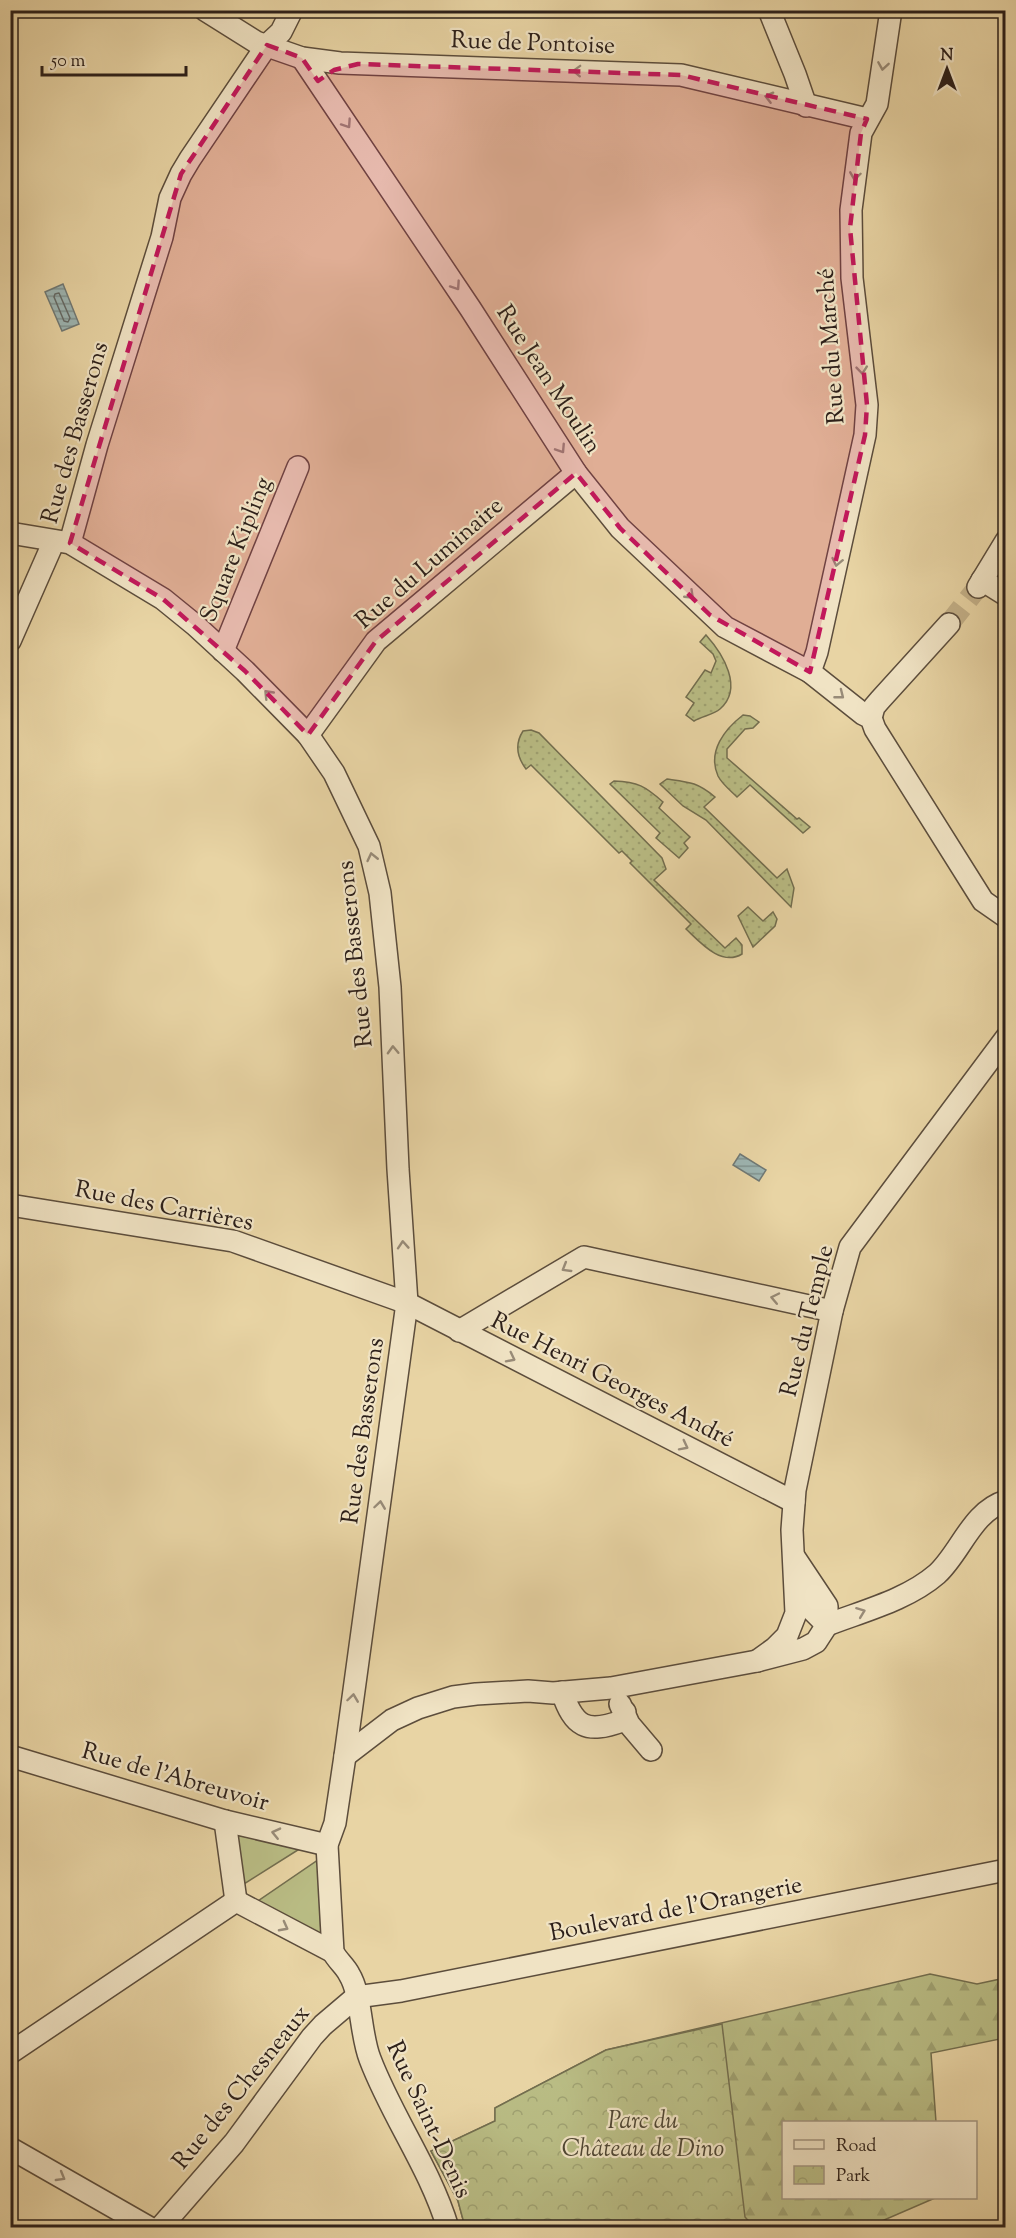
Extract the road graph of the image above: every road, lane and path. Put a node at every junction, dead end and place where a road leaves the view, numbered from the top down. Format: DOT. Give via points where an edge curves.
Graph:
graph roads {
  1 [pos="205,10"];
  2 [pos="292,10"];
  3 [pos="769,10"];
  4 [pos="891,10"];
  5 [pos="267,45"];
  6 [pos="302,58"];
  7 [pos="358,64"];
  8 [pos="327,94"];
  9 [pos="806,106"];
  10 [pos="867,119"];
  11 [pos="298,467"];
  12 [pos="576,473"];
  13 [pos="10,532"];
  14 [pos="1005,541"];
  15 [pos="62,542"];
  16 [pos="1005,595"];
  17 [pos="949,624"];
  18 [pos="10,641"];
  19 [pos="223,651"];
  20 [pos="810,672"];
  21 [pos="871,718"];
  22 [pos="308,735"];
  23 [pos="1005,918"];
  24 [pos="1005,1038"];
  25 [pos="10,1205"];
  26 [pos="407,1303"];
  27 [pos="832,1311"];
  28 [pos="459,1331"];
  29 [pos="1005,1501"];
  30 [pos="794,1502"];
  31 [pos="795,1557"];
  32 [pos="796,1594"];
  33 [pos="827,1625"];
  34 [pos="757,1661"];
  35 [pos="611,1688"];
  36 [pos="562,1692"];
  37 [pos="625,1712"];
  38 [pos="651,1750"];
  39 [pos="10,1756"];
  40 [pos="345,1756"];
  41 [pos="225,1821"];
  42 [pos="327,1845"];
  43 [pos="1005,1870"];
  44 [pos="236,1901"];
  45 [pos="333,1952"];
  46 [pos="356,1997"];
  47 [pos="10,2053"];
  48 [pos="10,2148"];
  49 [pos="150,2228"];
  50 [pos="160,2228"];
  51 [pos="447,2228"];
  1 -- 5 [label="street, Rue de Pontoise"];
  2 -- 5 [label="street, Rue des Basserons" via="281,32"];
  3 -- 9 [label="street"];
  4 -- 10 [label="street, Rue du Marché, one-way" via="877,104"];
  5 -- 6 [label="street, Rue de Pontoise"];
  5 -- 15 [label="street, Rue des Basserons" via="181,174 170,198 159,247 97,445"];
  6 -- 7 [label="street, Rue de Pontoise"];
  6 -- 8 [label="street, Rue Jean Moulin"];
  7 -- 8 [label="street" via="327,75"];
  9 -- 7 [label="street, Rue de Pontoise, one-way" via="681,75"];
  8 -- 12 [label="street, Rue Jean Moulin, one-way"];
  9 -- 10 [label="street, Rue de Pontoise"];
  10 -- 20 [label="street, Rue du Marché, one-way" via="861,133 850,210 852,278 863,309 865,435"];
  11 -- 19 [label="street, Square Kipling"];
  12 -- 20 [label="street, Rue Jean Moulin, one-way" via="620,528 725,627"];
  12 -- 22 [label="street, Rue du Luminaire" via="376,641"];
  13 -- 15 [label="street"];
  14 -- 16 [label="street" via="980,584"];
  15 -- 18 [label="street"];
  15 -- 19 [label="street, Rue des Basserons" via="163,599"];
  17 -- 21 [label="street" via="874,707"];
  22 -- 19 [label="street, Rue des Basserons, one-way"];
  20 -- 21 [label="street, Rue Jean Moulin, one-way"];
  21 -- 23 [label="street" via="983,901"];
  26 -- 22 [label="street, Rue des Basserons, one-way" via="390,987 380,893 369,846 334,773"];
  24 -- 27 [label="street, Rue du Temple" via="850,1247"];
  25 -- 26 [label="street, Rue des Carrières" via="232,1241"];
  26 -- 28 [label="street, Rue Henri Georges André"];
  40 -- 26 [label="street, Rue des Basserons, one-way"];
  27 -- 28 [label="street, one-way" via="584,1257"];
  27 -- 30 [label="street, Rue du Temple"];
  28 -- 30 [label="street, Rue Henri Georges André, one-way"];
  33 -- 29 [label="street, one-way" via="920,1586 937,1574 987,1509"];
  30 -- 31 [label="street, Rue du Temple"];
  31 -- 32 [label="street, Rue du Temple"];
  31 -- 33 [label="street, Rue du Temple" via="827,1606"];
  32 -- 33 [label="street"];
  32 -- 34 [label="street, Rue du Temple" via="796,1613 787,1636"];
  33 -- 34 [label="street, Rue du Temple" via="816,1642 803,1650"];
  34 -- 35 [label="street, Rue du Temple"];
  35 -- 36 [label="street, Rue du Temple"];
  35 -- 37 [label="street"];
  36 -- 37 [label="street" via="575,1721 586,1726 622,1721"];
  36 -- 40 [label="street, Rue du Temple" via="476,1694 444,1700 392,1720"];
  37 -- 38 [label="street" via="629,1725"];
  39 -- 41 [label="street, Rue de l'Abreuvoir"];
  40 -- 42 [label="street, Rue des Basserons" via="335,1823"];
  42 -- 41 [label="street, Rue de l'Abreuvoir, one-way"];
  41 -- 44 [label="street"];
  42 -- 45 [label="street"];
  43 -- 46 [label="street, Boulevard de l'Orangerie"];
  44 -- 45 [label="street, one-way"];
  44 -- 47 [label="street"];
  45 -- 46 [label="street" via="349,1973"];
  46 -- 50 [label="street, Rue des Chesneaux" via="322,2025 234,2143"];
  46 -- 51 [label="street, Rue Saint-Denis" via="370,2061 431,2182"];
  48 -- 49 [label="street, one-way"];
}
